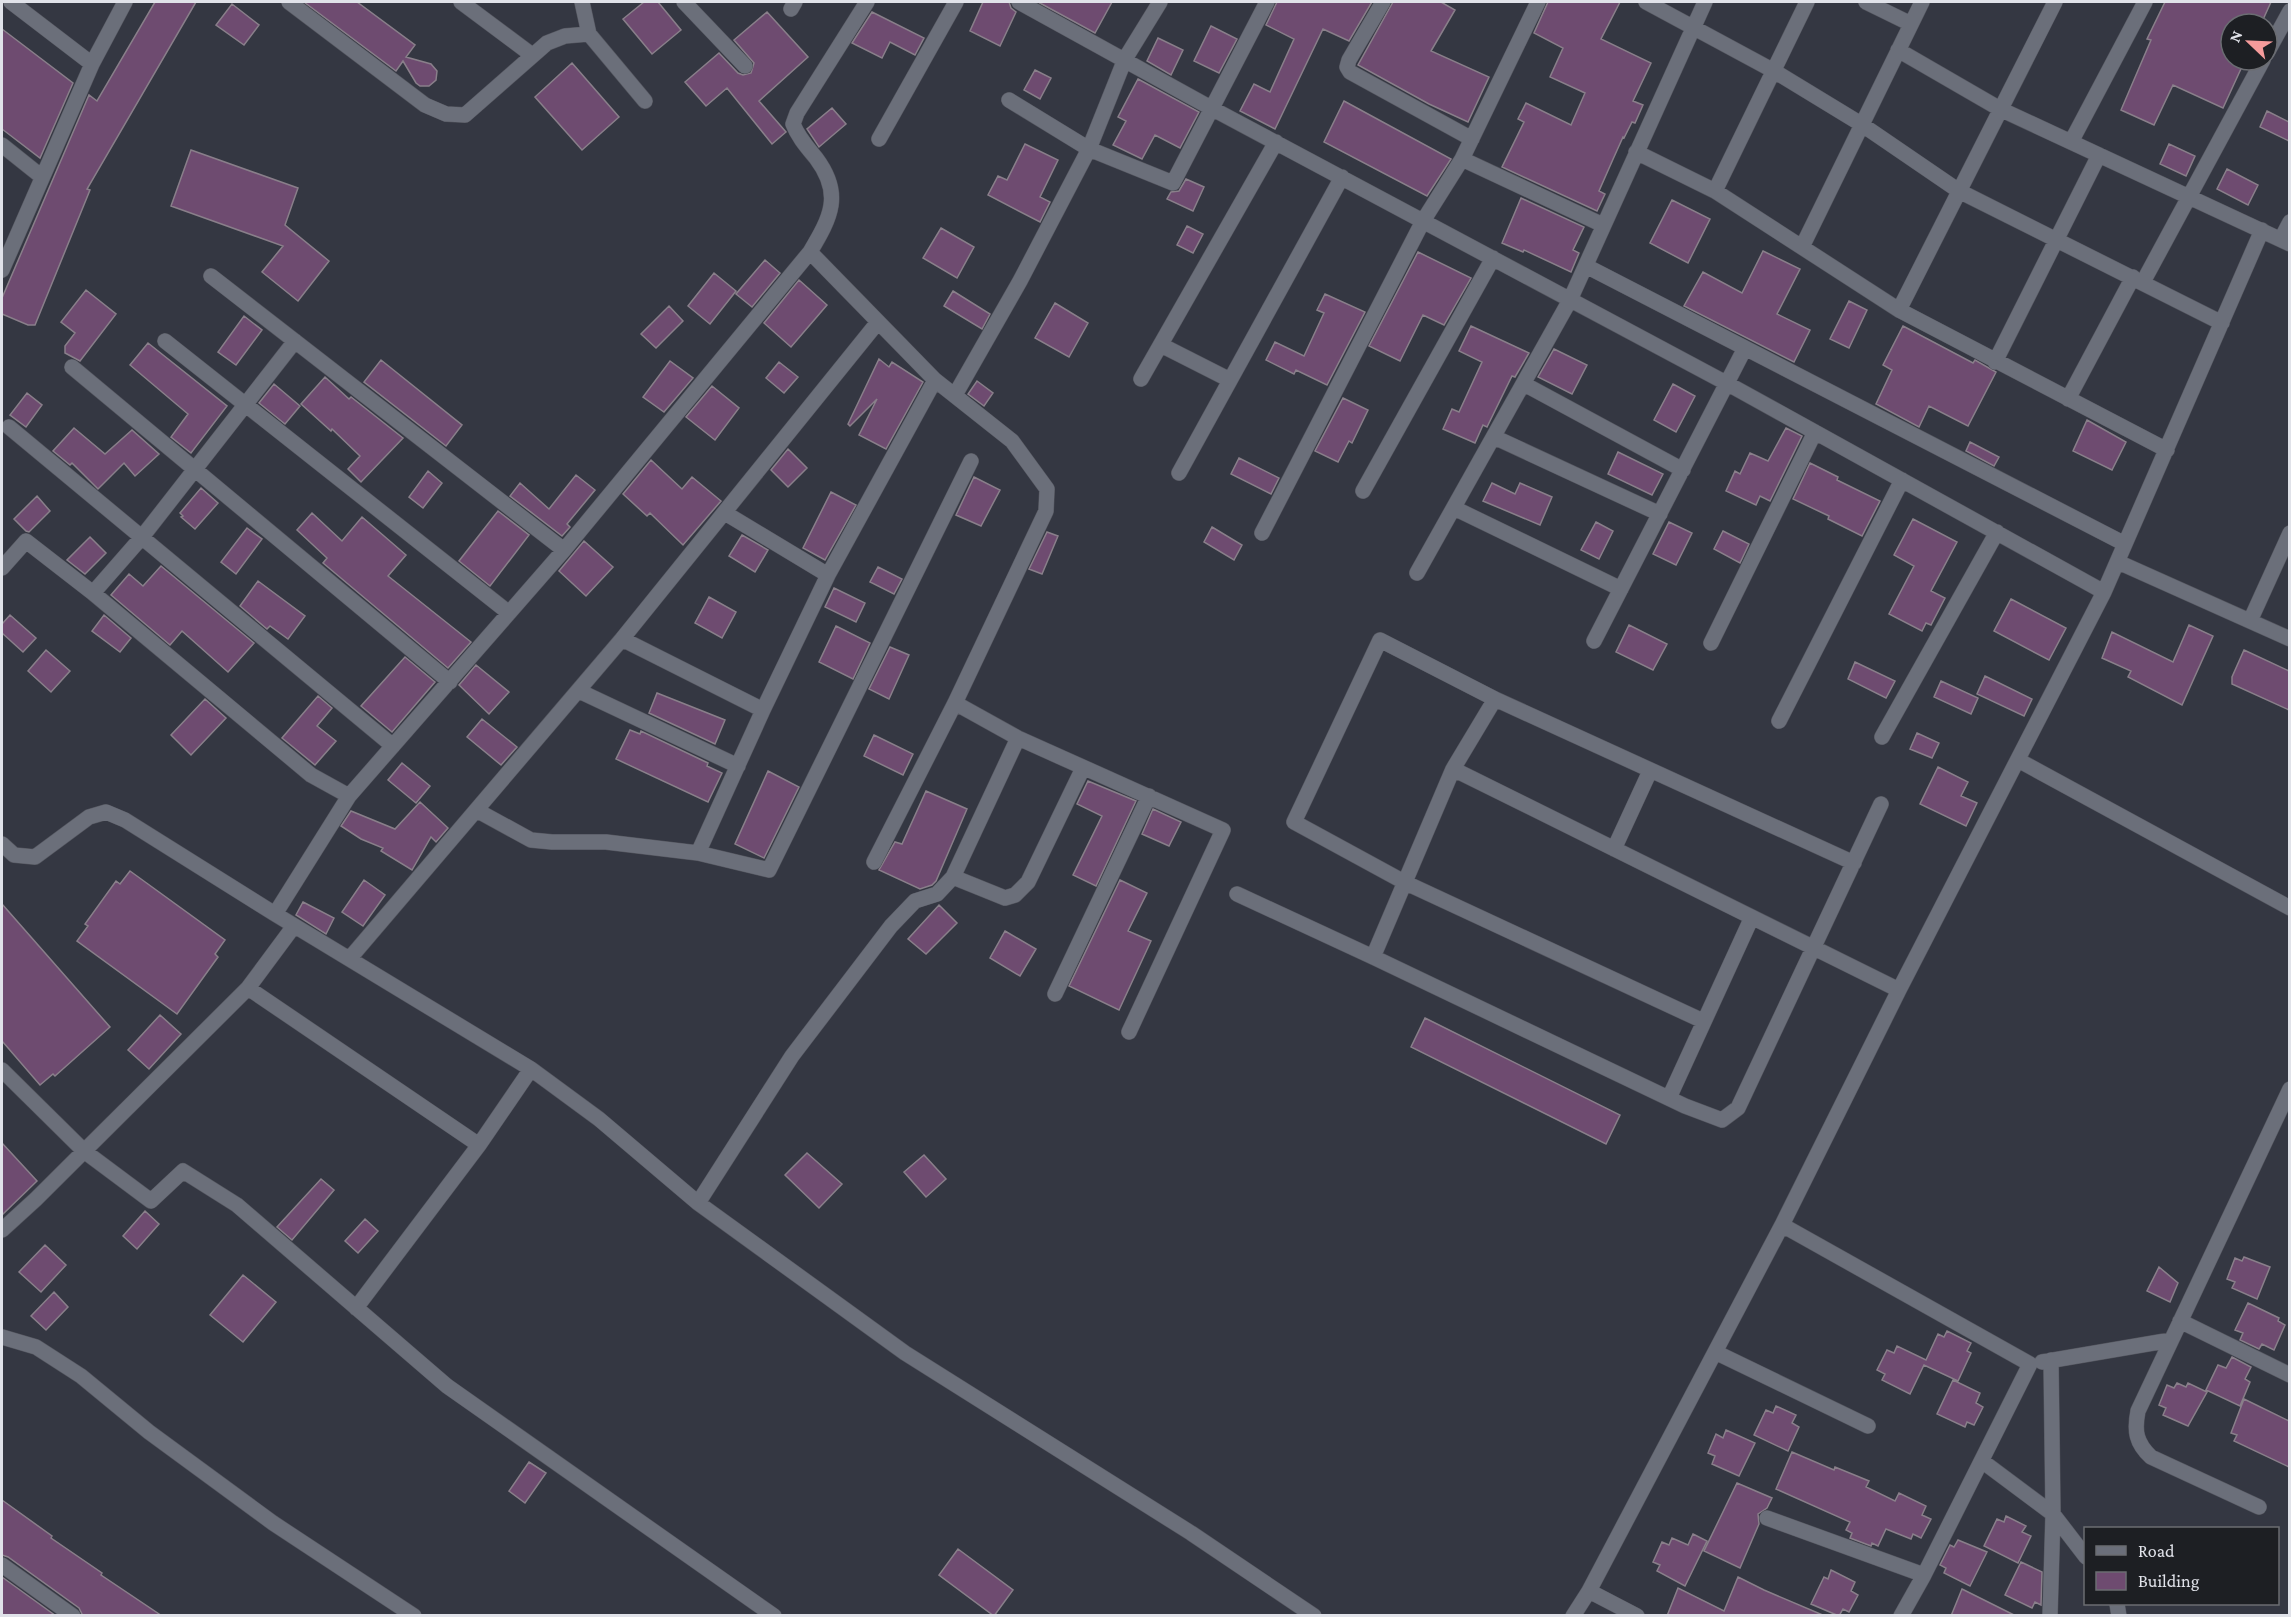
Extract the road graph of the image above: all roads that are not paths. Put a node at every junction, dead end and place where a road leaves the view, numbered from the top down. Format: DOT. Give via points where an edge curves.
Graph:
graph roads {
  1 [pos="11,2"];
  2 [pos="125,2"];
  3 [pos="290,2"];
  4 [pos="461,2"];
  5 [pos="582,2"];
  6 [pos="684,2"];
  7 [pos="867,2"];
  8 [pos="956,2"];
  9 [pos="1019,2"];
  10 [pos="1160,2"];
  11 [pos="1267,2"];
  12 [pos="1383,2"];
  13 [pos="1538,2"];
  14 [pos="1646,2"];
  15 [pos="1705,2"];
  16 [pos="1807,2"];
  17 [pos="1866,2"];
  18 [pos="1922,2"];
  19 [pos="2055,2"];
  20 [pos="2145,2"];
  21 [pos="2289,10"];
  22 [pos="1911,24"];
  23 [pos="1691,27"];
  24 [pos="2279,30"];
  25 [pos="589,34"];
  26 [pos="1898,50"];
  27 [pos="532,55"];
  28 [pos="1125,59"];
  29 [pos="92,64"];
  30 [pos="746,66"];
  31 [pos="1773,72"];
  32 [pos="2257,72"];
  33 [pos="1009,100"];
  34 [pos="645,101"];
  35 [pos="1211,108"];
  36 [pos="2000,109"];
  37 [pos="1861,124"];
  38 [pos="879,139"];
  39 [pos="1472,139"];
  40 [pos="1276,142"];
  41 [pos="2071,142"];
  42 [pos="2,145"];
  43 [pos="1089,149"];
  44 [pos="1636,152"];
  45 [pos="2099,155"];
  46 [pos="1462,159"];
  47 [pos="42,177"];
  48 [pos="1342,177"];
  49 [pos="1715,191"];
  50 [pos="1959,191"];
  51 [pos="2190,197"];
  52 [pos="1423,221"];
  53 [pos="2289,222"];
  54 [pos="1603,225"];
  55 [pos="2262,230"];
  56 [pos="2057,239"];
  57 [pos="2285,242"];
  58 [pos="1802,247"];
  59 [pos="810,252"];
  60 [pos="1493,258"];
  61 [pos="1586,266"];
  62 [pos="2,270"];
  63 [pos="211,276"];
  64 [pos="2138,280"];
  65 [pos="1570,300"];
  66 [pos="1899,310"];
  67 [pos="878,322"];
  68 [pos="2222,323"];
  69 [pos="165,341"];
  70 [pos="296,341"];
  71 [pos="1161,345"];
  72 [pos="1745,348"];
  73 [pos="1995,362"];
  74 [pos="72,367"];
  75 [pos="1141,379"];
  76 [pos="935,380"];
  77 [pos="1230,380"];
  78 [pos="1524,384"];
  79 [pos="1728,384"];
  80 [pos="955,395"];
  81 [pos="2068,399"];
  82 [pos="246,405"];
  83 [pos="9,427"];
  84 [pos="1815,432"];
  85 [pos="1494,437"];
  86 [pos="2166,450"];
  87 [pos="971,461"];
  88 [pos="195,470"];
  89 [pos="1683,470"];
  90 [pos="1179,472"];
  91 [pos="1902,480"];
  92 [pos="1363,490"];
  93 [pos="1454,507"];
  94 [pos="725,513"];
  95 [pos="1660,514"];
  96 [pos="1996,532"];
  97 [pos="1262,533"];
  98 [pos="2289,533"];
  99 [pos="141,537"];
  100 [pos="2125,544"];
  101 [pos="564,550"];
  102 [pos="2118,562"];
  103 [pos="2,568"];
  104 [pos="1417,573"];
  105 [pos="828,575"];
  106 [pos="1621,589"];
  107 [pos="2104,592"];
  108 [pos="93,593"];
  109 [pos="509,613"];
  110 [pos="2250,621"];
  111 [pos="622,639"];
  112 [pos="2289,639"];
  113 [pos="1594,641"];
  114 [pos="1711,643"];
  115 [pos="450,682"];
  116 [pos="579,691"];
  117 [pos="1495,699"];
  118 [pos="955,703"];
  119 [pos="763,710"];
  120 [pos="1779,721"];
  121 [pos="1882,737"];
  122 [pos="1018,738"];
  123 [pos="393,746"];
  124 [pos="2018,760"];
  125 [pos="738,766"];
  126 [pos="1083,768"];
  127 [pos="1453,770"];
  128 [pos="1650,771"];
  129 [pos="350,796"];
  130 [pos="1149,796"];
  131 [pos="1881,804"];
  132 [pos="478,811"];
  133 [pos="2,844"];
  134 [pos="1614,849"];
  135 [pos="698,853"];
  136 [pos="874,862"];
  137 [pos="1854,863"];
  138 [pos="953,877"];
  139 [pos="1406,883"];
  140 [pos="1237,894"];
  141 [pos="2289,908"];
  142 [pos="275,914"];
  143 [pos="1752,917"];
  144 [pos="294,926"];
  145 [pos="1813,948"];
  146 [pos="1373,957"];
  147 [pos="350,958"];
  148 [pos="248,988"];
  149 [pos="1899,990"];
  150 [pos="1055,994"];
  151 [pos="1703,1022"];
  152 [pos="1129,1032"];
  153 [pos="531,1069"];
  154 [pos="2,1070"];
  155 [pos="2289,1089"];
  156 [pos="1669,1098"];
  157 [pos="479,1145"];
  158 [pos="84,1151"];
  159 [pos="698,1203"];
  160 [pos="1782,1225"];
  161 [pos="2,1230"];
  162 [pos="356,1308"];
  163 [pos="2180,1321"];
  164 [pos="2,1337"];
  165 [pos="2171,1340"];
  166 [pos="1715,1352"];
  167 [pos="2051,1360"];
  168 [pos="2030,1364"];
  169 [pos="2289,1375"];
  170 [pos="1868,1425"];
  171 [pos="1982,1461"];
  172 [pos="2259,1508"];
  173 [pos="2053,1514"];
  174 [pos="1767,1518"];
  175 [pos="2084,1556"];
  176 [pos="2,1565"];
  177 [pos="1924,1575"];
  178 [pos="1589,1591"];
  179 [pos="73,1616"];
  180 [pos="414,1616"];
  181 [pos="774,1616"];
  182 [pos="1314,1616"];
  183 [pos="1573,1616"];
  184 [pos="1637,1616"];
  185 [pos="1901,1616"];
  186 [pos="2050,1616"];
  1 -- 29 [label="street"];
  2 -- 29 [label="street"];
  3 -- 27 [label="street" via="425,105 446,114 465,116"];
  4 -- 27 [label="street"];
  5 -- 25 [label="street"];
  6 -- 30 [label="street"];
  7 -- 59 [label="street" via="793,124 826,171 832,191 826,226"];
  8 -- 38 [label="street"];
  9 -- 28 [label="street"];
  10 -- 28 [label="street"];
  11 -- 35 [label="street"];
  12 -- 39 [label="street" via="1349,60 1350,72"];
  13 -- 39 [label="street"];
  14 -- 23 [label="street"];
  15 -- 23 [label="street"];
  16 -- 31 [label="street"];
  17 -- 22 [label="street"];
  18 -- 22 [label="street"];
  19 -- 36 [label="street"];
  20 -- 41 [label="street"];
  21 -- 24 [label="street"];
  22 -- 26 [label="street"];
  23 -- 31 [label="street"];
  23 -- 44 [label="street"];
  25 -- 27 [label="street" via="565,36"];
  25 -- 34 [label="street"];
  26 -- 36 [label="street"];
  26 -- 37 [label="street"];
  28 -- 35 [label="street"];
  28 -- 43 [label="street"];
  29 -- 47 [label="street"];
  31 -- 37 [label="street"];
  31 -- 49 [label="street"];
  32 -- 51 [label="street"];
  33 -- 43 [label="street"];
  35 -- 40 [label="street"];
  35 -- 43 [label="street" via="1173,183"];
  36 -- 41 [label="street"];
  36 -- 50 [label="street"];
  37 -- 50 [label="street"];
  37 -- 58 [label="street"];
  39 -- 46 [label="street"];
  40 -- 48 [label="street"];
  40 -- 71 [label="street"];
  41 -- 45 [label="street"];
  42 -- 47 [label="street"];
  43 -- 80 [label="street"];
  44 -- 49 [label="street"];
  44 -- 54 [label="street"];
  45 -- 51 [label="street"];
  45 -- 56 [label="street"];
  46 -- 52 [label="street"];
  46 -- 54 [label="street"];
  47 -- 62 [label="street"];
  48 -- 52 [label="street"];
  48 -- 77 [label="street"];
  49 -- 58 [label="street"];
  50 -- 56 [label="street"];
  50 -- 66 [label="street"];
  51 -- 55 [label="street"];
  51 -- 64 [label="street"];
  52 -- 60 [label="street"];
  52 -- 97 [label="street"];
  53 -- 57 [label="street"];
  54 -- 61 [label="street"];
  55 -- 57 [label="street"];
  55 -- 68 [label="street"];
  56 -- 64 [label="street"];
  56 -- 73 [label="street"];
  58 -- 66 [label="street"];
  59 -- 67 [label="street"];
  59 -- 101 [label="street"];
  60 -- 65 [label="street"];
  60 -- 92 [label="street"];
  61 -- 65 [label="street"];
  61 -- 72 [label="street"];
  63 -- 70 [label="street"];
  64 -- 68 [label="street"];
  64 -- 81 [label="street"];
  65 -- 78 [label="street"];
  65 -- 79 [label="street"];
  66 -- 73 [label="street"];
  67 -- 76 [label="street"];
  67 -- 94 [label="street"];
  68 -- 86 [label="street"];
  69 -- 82 [label="street"];
  70 -- 82 [label="street"];
  70 -- 101 [label="street"];
  71 -- 75 [label="street"];
  71 -- 77 [label="street"];
  72 -- 79 [label="street"];
  72 -- 100 [label="street"];
  73 -- 81 [label="street"];
  74 -- 88 [label="street"];
  76 -- 80 [label="street"];
  76 -- 105 [label="street"];
  77 -- 90 [label="street"];
  78 -- 85 [label="street"];
  78 -- 89 [label="street"];
  79 -- 84 [label="street"];
  79 -- 89 [label="street"];
  80 -- 118 [label="street" via="1012,441 1047,489 1046,511"];
  81 -- 86 [label="street"];
  82 -- 88 [label="street"];
  82 -- 109 [label="street"];
  83 -- 99 [label="street"];
  84 -- 91 [label="street"];
  84 -- 114 [label="street"];
  85 -- 93 [label="street"];
  85 -- 95 [label="street"];
  86 -- 100 [label="street"];
  87 -- 135 [label="street" via="769,870"];
  88 -- 99 [label="street"];
  88 -- 115 [label="street"];
  89 -- 95 [label="street"];
  91 -- 96 [label="street"];
  91 -- 120 [label="street"];
  93 -- 104 [label="street"];
  93 -- 106 [label="street"];
  94 -- 105 [label="street"];
  94 -- 111 [label="street"];
  95 -- 106 [label="street"];
  96 -- 107 [label="street"];
  96 -- 121 [label="street"];
  98 -- 110 [label="street"];
  99 -- 108 [label="street"];
  99 -- 123 [label="street"];
  100 -- 102 [label="street"];
  101 -- 109 [label="street"];
  102 -- 107 [label="street"];
  102 -- 110 [label="street"];
  103 -- 108 [label="street" via="26,541"];
  105 -- 119 [label="street"];
  106 -- 113 [label="street"];
  107 -- 124 [label="street"];
  108 -- 129 [label="street" via="311,775"];
  109 -- 115 [label="street"];
  110 -- 112 [label="street"];
  111 -- 116 [label="street"];
  111 -- 119 [label="street"];
  115 -- 123 [label="street"];
  116 -- 125 [label="street"];
  116 -- 132 [label="street"];
  117 -- 127 [label="street"];
  117 -- 128 [label="street"];
  117 -- 139 [label="street" via="1380,640 1294,822"];
  118 -- 122 [label="street"];
  118 -- 136 [label="street"];
  119 -- 125 [label="street"];
  122 -- 126 [label="street"];
  122 -- 138 [label="street"];
  123 -- 129 [label="street"];
  124 -- 141 [label="street"];
  124 -- 149 [label="street"];
  125 -- 135 [label="street"];
  126 -- 130 [label="street"];
  126 -- 138 [label="street" via="1028,882 1015,895 1005,898"];
  127 -- 134 [label="street"];
  127 -- 139 [label="street"];
  128 -- 134 [label="street"];
  128 -- 137 [label="street"];
  129 -- 142 [label="street"];
  130 -- 150 [label="street"];
  130 -- 152 [label="street" via="1223,830"];
  131 -- 137 [label="street"];
  132 -- 135 [label="street" via="531,840 606,842"];
  132 -- 147 [label="street"];
  133 -- 142 [label="street" via="14,855 35,857 89,817 106,812"];
  134 -- 143 [label="street"];
  137 -- 145 [label="street"];
  138 -- 159 [label="street" via="938,894 915,901 891,926 792,1056"];
  139 -- 146 [label="street"];
  139 -- 151 [label="street"];
  140 -- 146 [label="street"];
  142 -- 144 [label="street"];
  143 -- 145 [label="street"];
  143 -- 151 [label="street"];
  144 -- 147 [label="street"];
  144 -- 148 [label="street"];
  145 -- 149 [label="street"];
  145 -- 156 [label="street" via="1738,1108 1722,1119"];
  146 -- 156 [label="street"];
  147 -- 153 [label="street"];
  148 -- 157 [label="street"];
  148 -- 158 [label="street"];
  149 -- 160 [label="street"];
  151 -- 156 [label="street"];
  153 -- 157 [label="street"];
  153 -- 159 [label="street" via="599,1119"];
  154 -- 158 [label="street"];
  155 -- 163 [label="street"];
  157 -- 162 [label="street"];
  158 -- 161 [label="street"];
  158 -- 162 [label="street" via="151,1201 183,1170 237,1205"];
  159 -- 182 [label="street" via="905,1353 1191,1533"];
  160 -- 166 [label="street"];
  160 -- 168 [label="street"];
  162 -- 181 [label="street" via="447,1386"];
  163 -- 165 [label="street"];
  163 -- 169 [label="street"];
  164 -- 180 [label="street" via="36,1347 81,1376 149,1432 273,1523"];
  165 -- 167 [label="street"];
  165 -- 172 [label="street" via="2138,1411 2134,1430 2141,1448 2151,1457"];
  166 -- 170 [label="street"];
  166 -- 178 [label="street"];
  167 -- 168 [label="street"];
  167 -- 173 [label="street"];
  168 -- 171 [label="street"];
  171 -- 173 [label="street"];
  171 -- 177 [label="street"];
  173 -- 175 [label="street"];
  173 -- 186 [label="street"];
  174 -- 177 [label="street"];
  176 -- 179 [label="street"];
  177 -- 185 [label="street"];
  178 -- 183 [label="street"];
  178 -- 184 [label="street"];
}
